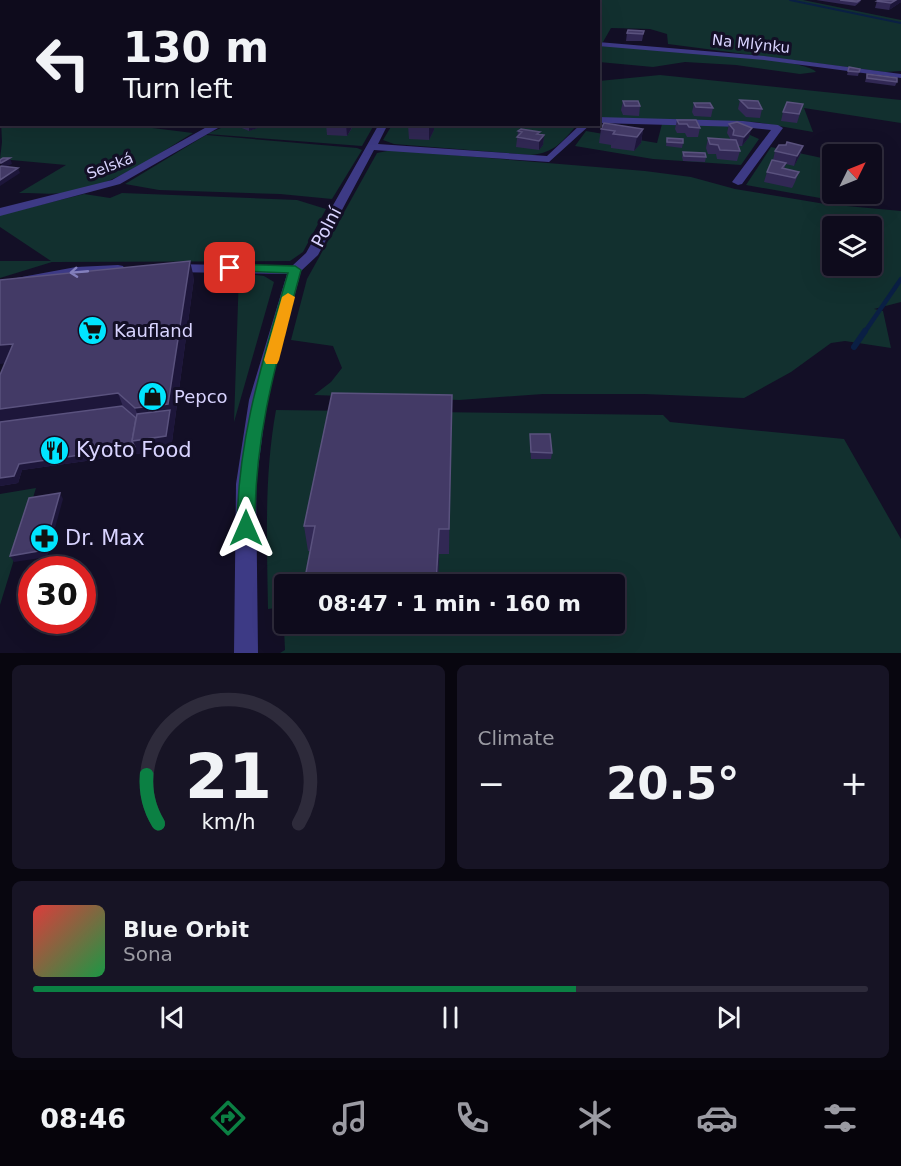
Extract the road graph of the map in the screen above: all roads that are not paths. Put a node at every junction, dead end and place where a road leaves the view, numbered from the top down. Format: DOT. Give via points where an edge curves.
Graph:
graph roads {
  1 [pos="243,0"];
  2 [pos="255,0"];
  3 [pos="600,44"];
  4 [pos="901,76"];
  5 [pos="600,120"];
  6 [pos="217,126"];
  7 [pos="383,126"];
  8 [pos="585,126"];
  9 [pos="371,147"];
  10 [pos="738,182"];
  11 [pos="0,212"];
  12 [pos="130,269"];
  13 [pos="163,269"];
  14 [pos="295,270"];
  15 [pos="0,285"];
  16 [pos="246,653"];
  1 -- 2 [label="street"];
  3 -- 4 [label="street, Na Mlýnku" via="764,58"];
  5 -- 10 [label="street" via="778,128"];
  6 -- 11 [label="street, Selská" via="109,185"];
  7 -- 9 [label="street, Polní"];
  8 -- 9 [label="street" via="549,159"];
  9 -- 14 [label="street, Polní" via="310,255"];
  12 -- 15 [label="street, one-way" via="76,271"];
  13 -- 14 [label="street"];
  14 -- 16 [label="street, Polní" via="258,400 246,484"];
}
